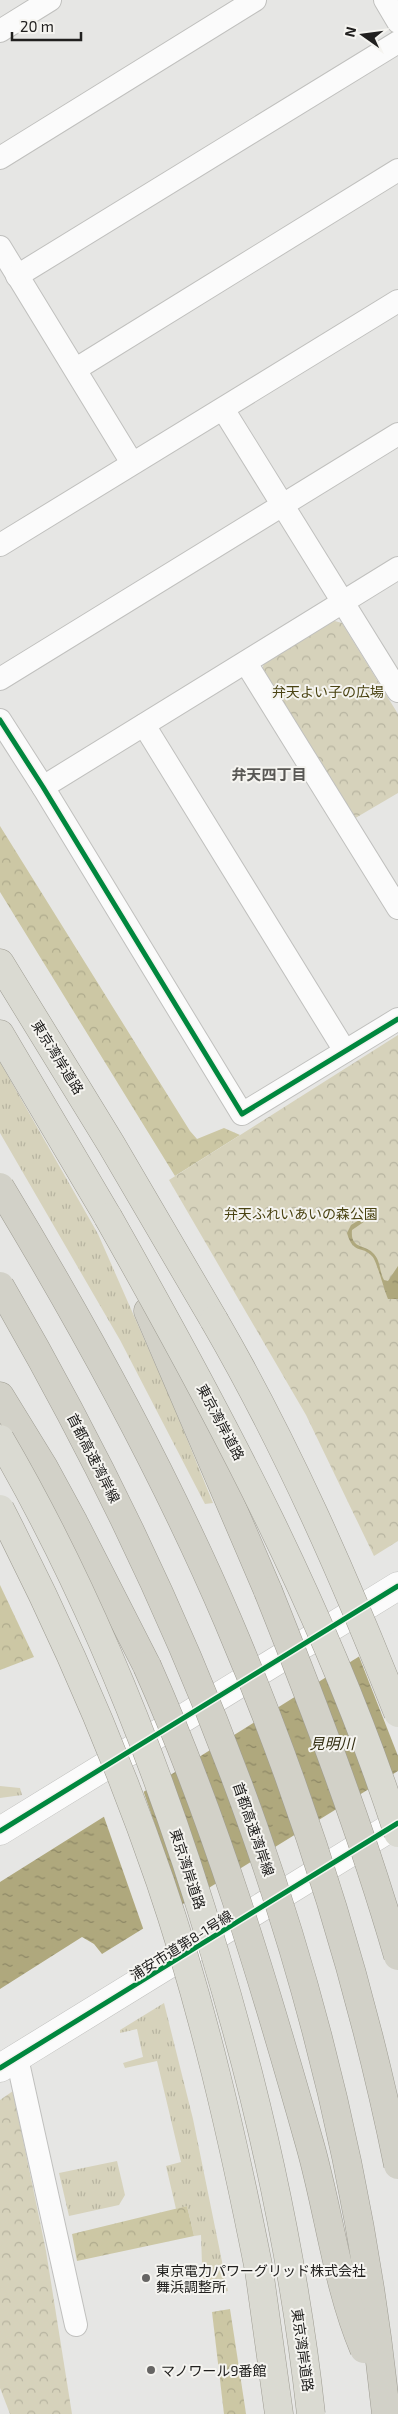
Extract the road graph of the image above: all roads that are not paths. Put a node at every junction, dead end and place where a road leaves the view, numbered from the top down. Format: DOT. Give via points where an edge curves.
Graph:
graph roads {
  1 [pos="50,0"];
  2 [pos="256,0"];
  3 [pos="384,0"];
  4 [pos="398,22"];
  5 [pos="0,31"];
  6 [pos="398,42"];
  7 [pos="0,158"];
  8 [pos="398,170"];
  9 [pos="0,247"];
  10 [pos="17,276"];
  11 [pos="398,301"];
  12 [pos="76,369"];
  13 [pos="223,409"];
  14 [pos="398,434"];
  15 [pos="132,463"];
  16 [pos="284,504"];
  17 [pos="0,545"];
  18 [pos="398,568"];
  19 [pos="342,602"];
  20 [pos="246,663"];
  21 [pos="0,678"];
  22 [pos="398,691"];
  23 [pos="0,720"];
  24 [pos="144,725"];
  25 [pos="43,786"];
  26 [pos="398,908"];
  27 [pos="0,963"];
  28 [pos="398,1019"];
  29 [pos="3,1039"];
  30 [pos="345,1051"];
  31 [pos="0,1187"];
  32 [pos="108,1218"];
  33 [pos="0,1286"];
  34 [pos="2,1398"];
  35 [pos="0,1439"];
  36 [pos="0,1509"];
  37 [pos="398,1586"];
  38 [pos="398,1713"];
  39 [pos="398,1823"];
  40 [pos="2,1828"];
  41 [pos="398,1833"];
  42 [pos="398,1956"];
  43 [pos="8,2063"];
  44 [pos="398,2165"];
  45 [pos="76,2325"];
  46 [pos="385,2406"];
  47 [pos="279,2414"];
  48 [pos="311,2414"];
  1 -- 5 [label="street"];
  2 -- 7 [label="street"];
  3 -- 4 [label="street"];
  6 -- 10 [label="street"];
  8 -- 12 [label="street"];
  9 -- 10 [label="street"];
  10 -- 12 [label="street"];
  11 -- 13 [label="street"];
  12 -- 15 [label="street"];
  13 -- 15 [label="street"];
  13 -- 16 [label="street"];
  14 -- 16 [label="street"];
  15 -- 17 [label="street"];
  16 -- 19 [label="street"];
  16 -- 21 [label="street"];
  18 -- 19 [label="street"];
  19 -- 20 [label="street"];
  19 -- 22 [label="street"];
  20 -- 24 [label="street"];
  20 -- 26 [label="street"];
  23 -- 25 [label="street"];
  24 -- 25 [label="street"];
  24 -- 30 [label="street"];
  25 -- 30 [label="street" via="242,1114"];
  27 -- 38 [label="highway, 東京湾岸道路, bridge" via="111,1144 258,1398 300,1481 356,1607"];
  28 -- 30 [label="street"];
  29 -- 32 [label="highway, 東京湾岸道路"];
  31 -- 44 [label="highway, bridge" via="92,1345 168,1492 258,1693 294,1788 342,1938 369,2035"];
  32 -- 41 [label="highway, 東京湾岸道路, bridge" via="206,1393 296,1574 364,1734"];
  32 -- 42 [label="highway, bridge" via="197,1422 310,1696 359,1830"];
  33 -- 46 [label="highway, 首都高速湾岸線, bridge" via="50,1372 136,1540 182,1642 246,1804 296,1956 334,2101 366,2273"];
  34 -- 46 [label="highway, bridge" via="43,1466 124,1619 194,1777 262,1976 314,2157 359,2337"];
  35 -- 48 [label="highway, 東京湾岸道路, bridge" via="79,1590 150,1757 184,1853 224,1985 270,2164 299,2320"];
  36 -- 47 [label="highway, bridge" via="45,1598 110,1748 160,1882 204,2029 244,2192 259,2270"];
  37 -- 40 [label="street"];
  39 -- 43 [label="street, 浦安市道第8-1号線"];
  43 -- 45 [label="street"];
}
